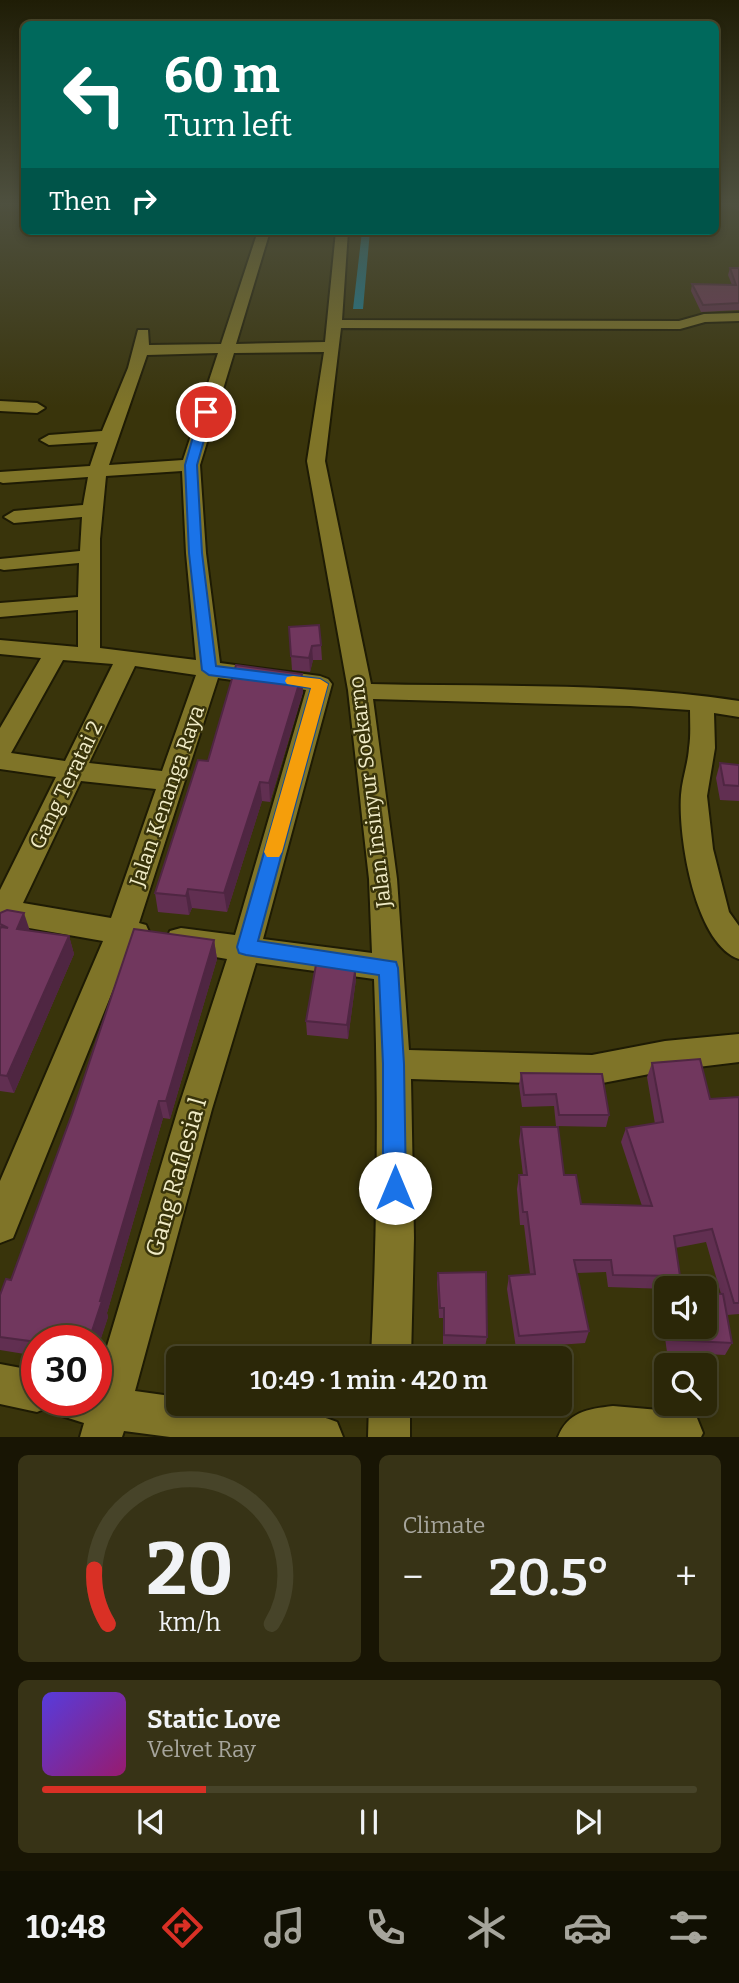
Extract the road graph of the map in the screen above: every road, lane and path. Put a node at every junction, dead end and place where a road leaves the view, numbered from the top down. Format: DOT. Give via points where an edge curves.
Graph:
graph roads {
  1 [pos="251,272"];
  2 [pos="341,272"];
  3 [pos="739,317"];
  4 [pos="339,332"];
  5 [pos="226,348"];
  6 [pos="0,406"];
  7 [pos="37,408"];
  8 [pos="109,436"];
  9 [pos="49,440"];
  10 [pos="191,465"];
  11 [pos="98,471"];
  12 [pos="3,477"];
  13 [pos="93,510"];
  14 [pos="14,517"];
  15 [pos="91,555"];
  16 [pos="4,564"];
  17 [pos="90,602"];
  18 [pos="0,610"];
  19 [pos="0,647"];
  20 [pos="56,652"];
  21 [pos="89,654"];
  22 [pos="127,658"];
  23 [pos="209,670"];
  24 [pos="379,691"];
  25 [pos="702,703"];
  26 [pos="739,709"];
  27 [pos="0,750"];
  28 [pos="0,761"];
  29 [pos="74,771"];
  30 [pos="172,780"];
  31 [pos="1,914"];
  32 [pos="121,933"];
  33 [pos="246,947"];
  34 [pos="739,947"];
  35 [pos="388,968"];
  36 [pos="739,1048"];
  37 [pos="415,1064"];
  38 [pos="0,1225"];
  39 [pos="391,1346"];
  40 [pos="112,1363"];
  41 [pos="0,1384"];
  42 [pos="21,1389"];
  43 [pos="105,1416"];
  44 [pos="390,1416"];
  45 [pos="682,1433"];
  46 [pos="322,1437"];
  47 [pos="389,1437"];
  48 [pos="579,1437"];
  1 -- 5 [label="street, Jalan Kenanga Raya"];
  2 -- 4 [label="street, Jalan Insinyur Soekarno"];
  3 -- 4 [label="street" via="704,318 680,325 377,325"];
  4 -- 5 [label="street"];
  4 -- 24 [label="street, Jalan Insinyur Soekarno" via="316,461"];
  5 -- 8 [label="street" via="142,341 135,373"];
  5 -- 10 [label="street, Jalan Kenanga Raya"];
  6 -- 7 [label="street"];
  8 -- 9 [label="street"];
  8 -- 11 [label="street"];
  10 -- 11 [label="street"];
  10 -- 23 [label="street, Jalan Kenanga Raya"];
  11 -- 12 [label="street"];
  11 -- 13 [label="street"];
  13 -- 14 [label="street"];
  13 -- 15 [label="street"];
  15 -- 16 [label="street"];
  15 -- 17 [label="street"];
  17 -- 18 [label="street"];
  17 -- 21 [label="street"];
  19 -- 20 [label="street"];
  20 -- 21 [label="street"];
  20 -- 27 [label="street"];
  21 -- 22 [label="street"];
  22 -- 23 [label="street"];
  22 -- 29 [label="street, Gang Teratai 2"];
  23 -- 30 [label="street, Jalan Kenanga Raya"];
  23 -- 33 [label="street, Gang Raflesia l" via="320,684"];
  24 -- 25 [label="street"];
  24 -- 35 [label="street, Jalan Insinyur Soekarno"];
  25 -- 26 [label="street"];
  25 -- 34 [label="street" via="702,748 694,796 699,849 714,912"];
  28 -- 29 [label="street"];
  29 -- 30 [label="street"];
  29 -- 31 [label="street, Gang Teratai 2"];
  30 -- 32 [label="street, Jalan Kenanga Raya"];
  31 -- 32 [label="street"];
  32 -- 33 [label="street"];
  32 -- 38 [label="street, Jalan Kenanga Raya"];
  33 -- 35 [label="street"];
  33 -- 40 [label="street, Gang Raflesia l"];
  35 -- 37 [label="street, Jalan Insinyur Soekarno"];
  36 -- 37 [label="street" via="592,1070"];
  37 -- 39 [label="street, Jalan Insinyur Soekarno" via="395,1238"];
  41 -- 42 [label="street"];
  43 -- 46 [label="street"];
  44 -- 47 [label="street"];
  45 -- 48 [label="street" via="625,1427 588,1429"];
}
